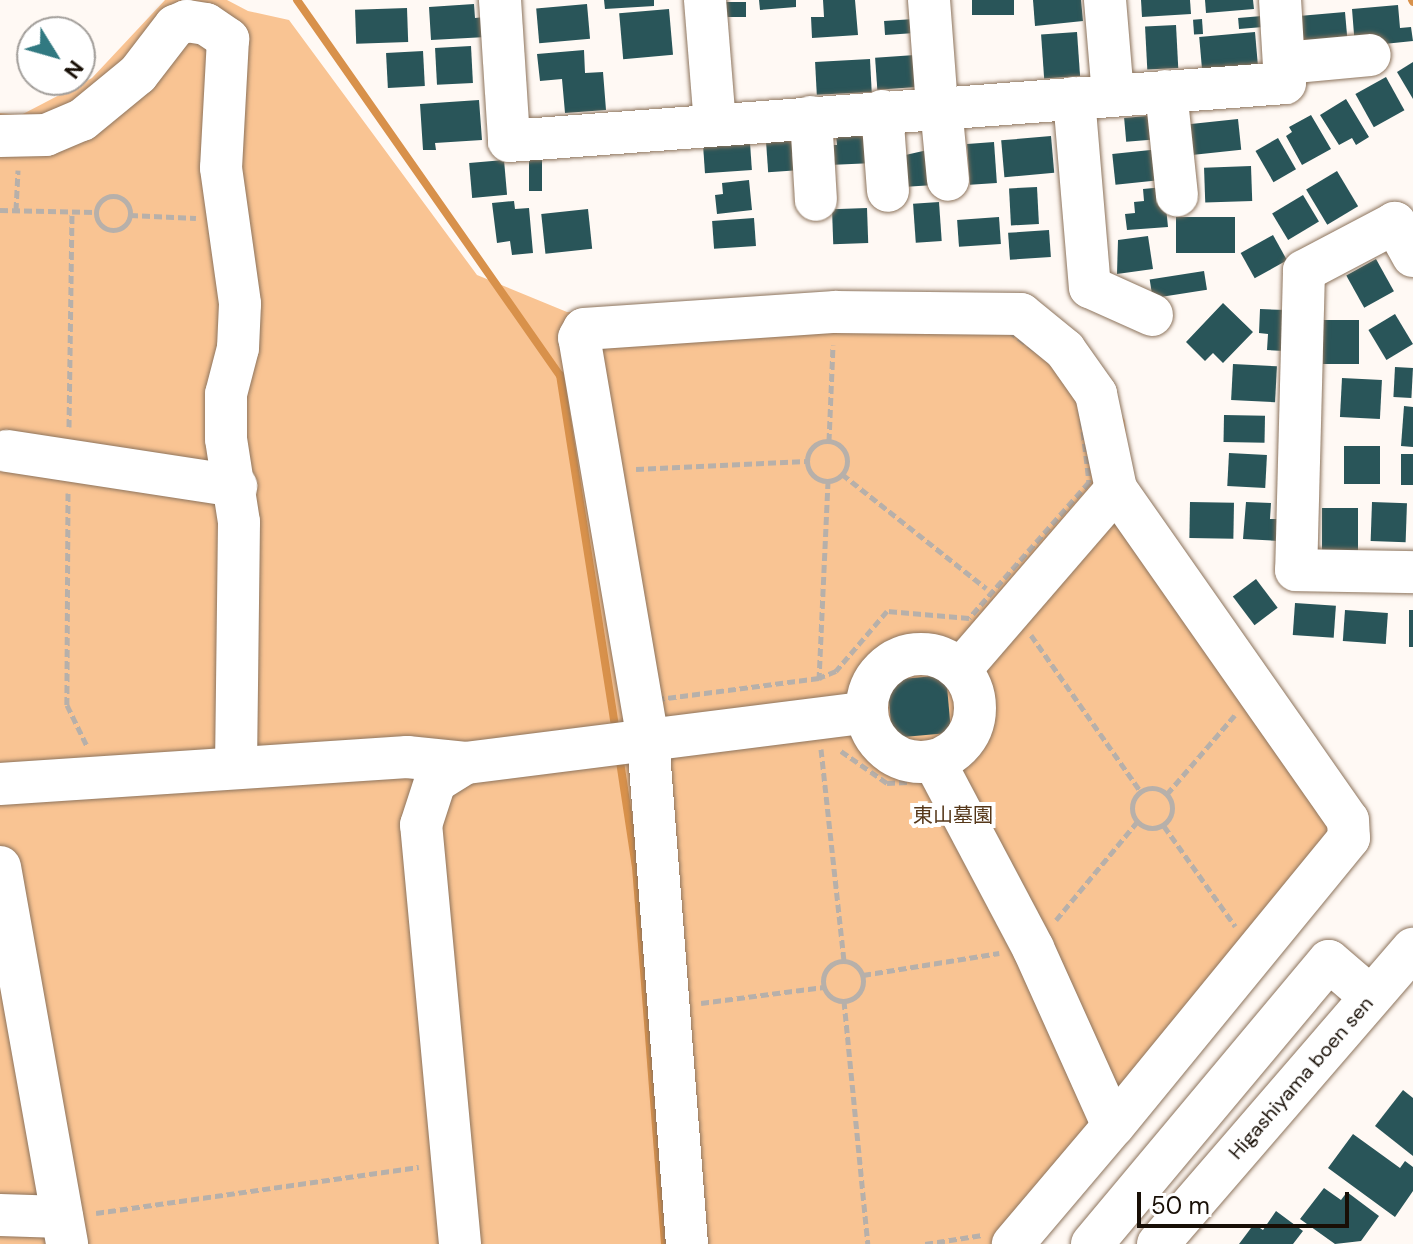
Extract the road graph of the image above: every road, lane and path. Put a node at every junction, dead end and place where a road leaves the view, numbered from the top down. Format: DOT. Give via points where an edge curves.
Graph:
graph roads {
  1 [pos="500,0"];
  2 [pos="705,0"];
  3 [pos="929,0"];
  4 [pos="1105,0"];
  5 [pos="1280,0"];
  6 [pos="1370,55"];
  7 [pos="1284,63"];
  8 [pos="1166,91"];
  9 [pos="1094,96"];
  10 [pos="939,107"];
  11 [pos="882,111"];
  12 [pos="811,117"];
  13 [pos="715,125"];
  14 [pos="9,148"];
  15 [pos="948,180"];
  16 [pos="888,191"];
  17 [pos="1177,195"];
  18 [pos="816,200"];
  19 [pos="0,210"];
  20 [pos="16,210"];
  21 [pos="95,212"];
  22 [pos="130,215"];
  23 [pos="225,219"];
  24 [pos="1413,256"];
  25 [pos="1152,315"];
  26 [pos="834,318"];
  27 [pos="829,441"];
  28 [pos="2,449"];
  29 [pos="807,461"];
  30 [pos="609,471"];
  31 [pos="236,486"];
  32 [pos="1116,489"];
  33 [pos="1413,572"];
  34 [pos="1026,629"];
  35 [pos="1018,639"];
  36 [pos="960,670"];
  37 [pos="1257,690"];
  38 [pos="67,705"];
  39 [pos="867,712"];
  40 [pos="648,740"];
  41 [pos="90,752"];
  42 [pos="807,756"];
  43 [pos="466,763"];
  44 [pos="236,768"];
  45 [pos="924,771"];
  46 [pos="0,784"];
  47 [pos="1167,794"];
  48 [pos="1164,826"];
  49 [pos="0,867"];
  50 [pos="1043,913"];
  51 [pos="1050,927"];
  52 [pos="1000,938"];
  53 [pos="1413,949"];
  54 [pos="1007,952"];
  55 [pos="1257,957"];
  56 [pos="824,987"];
  57 [pos="1371,997"];
  58 [pos="844,1001"];
  59 [pos="669,1007"];
  60 [pos="1113,1126"];
  61 [pos="451,1162"];
  62 [pos="0,1215"];
  63 [pos="64,1231"];
  64 [pos="1002,1239"];
  65 [pos="460,1244"];
  66 [pos="687,1244"];
  67 [pos="868,1244"];
  68 [pos="925,1244"];
  69 [pos="1092,1244"];
  70 [pos="1158,1244"];
  1 -- 13 [label="street" via="509,141"];
  2 -- 13 [label="street"];
  3 -- 10 [label="street"];
  4 -- 9 [label="street"];
  5 -- 7 [label="street"];
  6 -- 7 [label="street"];
  7 -- 8 [label="street" via="1285,83"];
  8 -- 9 [label="street"];
  8 -- 17 [label="street"];
  9 -- 10 [label="street"];
  9 -- 25 [label="street" via="1090,287"];
  10 -- 11 [label="street"];
  10 -- 15 [label="street"];
  11 -- 12 [label="street"];
  11 -- 16 [label="street"];
  12 -- 13 [label="street"];
  12 -- 18 [label="street"];
  14 -- 20 [label="path"];
  14 -- 23 [label="street" via="82,120 138,74 175,26 187,21 206,24 228,39 221,168"];
  19 -- 20 [label="path"];
  20 -- 21 [label="path"];
  21 -- 22 [label="path" via="111,230 127,223"];
  21 -- 22 [label="path" via="105,197 114,195 123,198"];
  22 -- 23 [label="path"];
  23 -- 31 [label="street" via="240,304 238,348 226,394 226,439"];
  24 -- 33 [label="street" via="1395,223 1304,271 1296,570"];
  26 -- 27 [label="path"];
  26 -- 30 [label="path" via="594,340"];
  26 -- 30 [label="street" via="584,329 579,338"];
  26 -- 30 [label="path" via="999,324 1052,362 1079,396 1089,482 969,618 887,611 836,671 819,678 651,700"];
  26 -- 32 [label="street" via="1021,314 1065,350 1096,394"];
  27 -- 29 [label="path" via="810,450"];
  27 -- 29 [label="path" via="846,454 842,474 817,479"];
  28 -- 31 [label="street"];
  29 -- 30 [label="path"];
  30 -- 40 [label="street"];
  31 -- 44 [label="street"];
  32 -- 36 [label="street"];
  32 -- 37 [label="street"];
  34 -- 35 [label="path"];
  36 -- 39 [label="street" via="927,654 907,655 877,676"];
  36 -- 45 [label="street" via="976,704 973,723 958,747"];
  37 -- 47 [label="path"];
  37 -- 55 [label="street" via="1348,820 1349,838"];
  38 -- 41 [label="path"];
  39 -- 40 [label="street"];
  39 -- 45 [label="street" via="871,731 897,757"];
  40 -- 43 [label="street"];
  40 -- 59 [label="street"];
  42 -- 45 [label="path" via="845,751 859,769 887,783"];
  43 -- 44 [label="street" via="407,757"];
  43 -- 61 [label="street" via="435,782 421,825"];
  44 -- 46 [label="street"];
  45 -- 60 [label="street" via="1033,948"];
  47 -- 48 [label="path" via="1171,816"];
  47 -- 48 [label="path" via="1149,788 1141,792 1132,812 1145,827"];
  48 -- 55 [label="path"];
  49 -- 63 [label="street"];
  50 -- 51 [label="path"];
  52 -- 54 [label="path"];
  53 -- 57 [label="street, Higashiyama boen sen"];
  55 -- 60 [label="street"];
  56 -- 58 [label="path"];
  56 -- 58 [label="path" via="824,974 832,964 844,960 859,968 863,988"];
  56 -- 59 [label="path"];
  57 -- 69 [label="street" via="1329,961"];
  57 -- 70 [label="street, Higashiyama boen sen"];
  58 -- 67 [label="path"];
  59 -- 66 [label="street"];
  60 -- 64 [label="street"];
  61 -- 63 [label="path"];
  61 -- 65 [label="street"];
  62 -- 63 [label="street"];
  64 -- 68 [label="path"];
}
